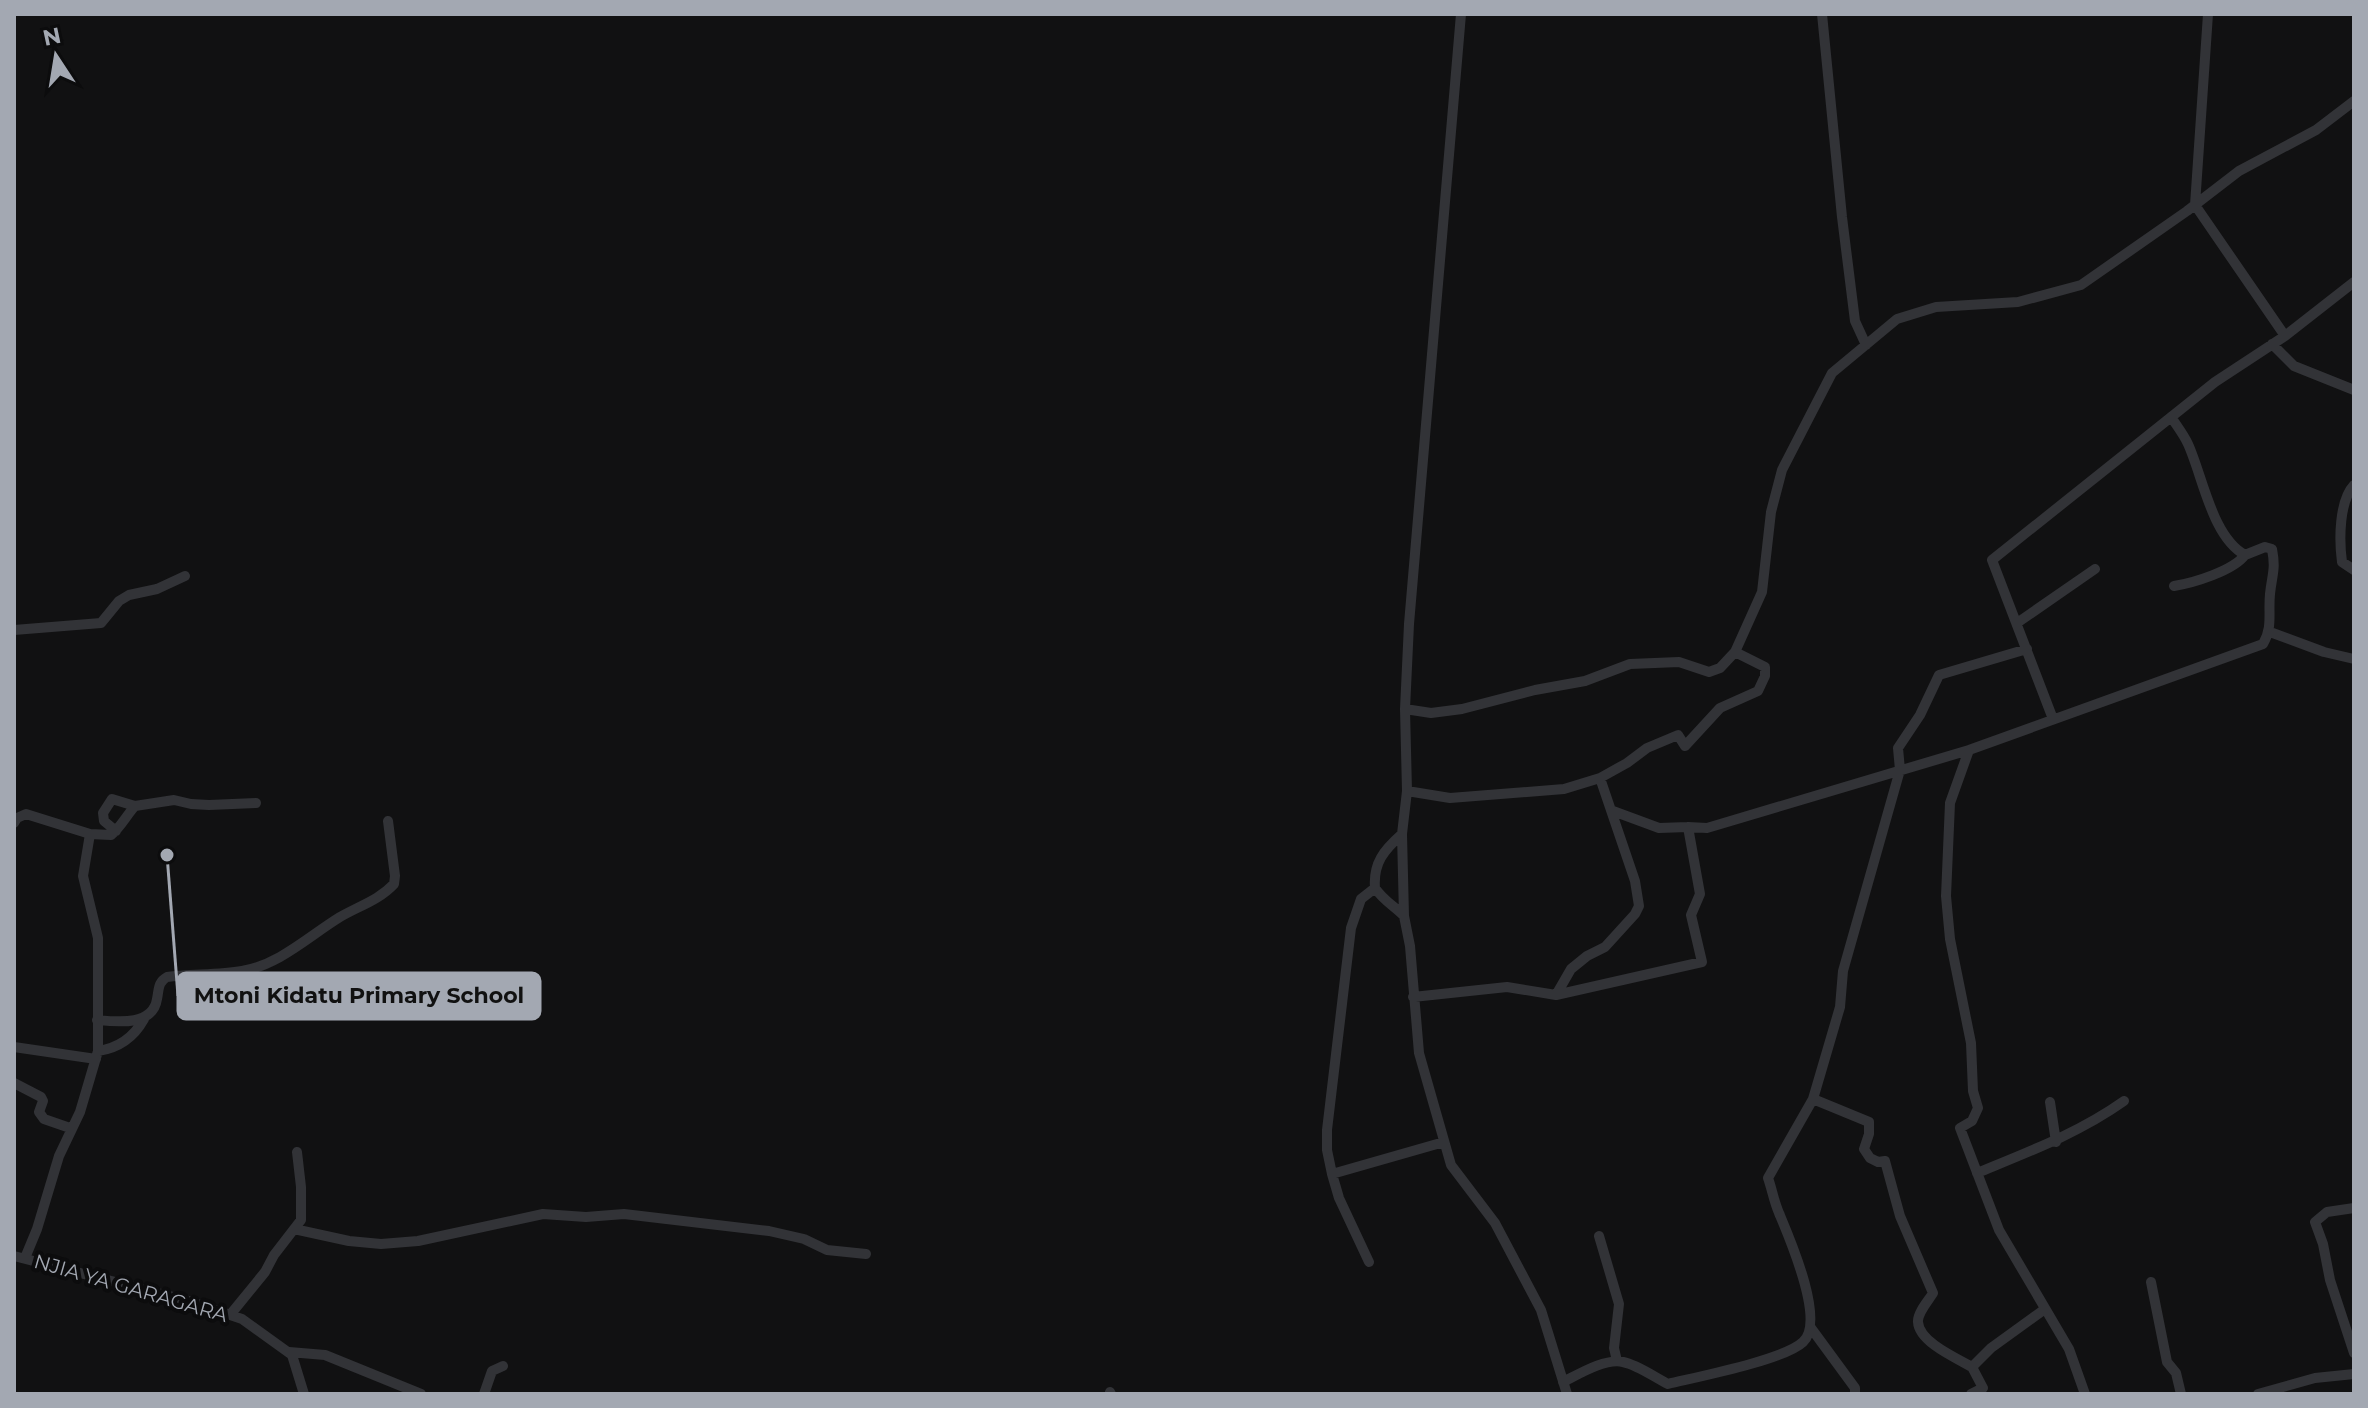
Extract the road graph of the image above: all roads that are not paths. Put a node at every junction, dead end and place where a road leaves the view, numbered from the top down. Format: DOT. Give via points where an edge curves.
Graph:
graph roads {
  1 [pos="1461,14"];
  2 [pos="1822,14"];
  3 [pos="2208,14"];
  4 [pos="2354,101"];
  5 [pos="2195,205"];
  6 [pos="2354,282"];
  7 [pos="2285,336"];
  8 [pos="2272,344"];
  9 [pos="1866,345"];
  10 [pos="2354,390"];
  11 [pos="2171,417"];
  12 [pos="2354,485"];
  13 [pos="2245,555"];
  14 [pos="2095,569"];
  15 [pos="2354,570"];
  16 [pos="185,576"];
  17 [pos="2174,586"];
  18 [pos="2017,623"];
  19 [pos="14,630"];
  20 [pos="2270,632"];
  21 [pos="2027,649"];
  22 [pos="1735,652"];
  23 [pos="2354,659"];
  24 [pos="1405,709"];
  25 [pos="2053,719"];
  26 [pos="1969,750"];
  27 [pos="1900,770"];
  28 [pos="1600,778"];
  29 [pos="1407,791"];
  30 [pos="256,803"];
  31 [pos="135,806"];
  32 [pos="1613,811"];
  33 [pos="388,821"];
  34 [pos="14,823"];
  35 [pos="1688,827"];
  36 [pos="116,831"];
  37 [pos="90,834"];
  38 [pos="1402,834"];
  39 [pos="1375,888"];
  40 [pos="1404,916"];
  41 [pos="1556,995"];
  42 [pos="1413,997"];
  43 [pos="144,1019"];
  44 [pos="97,1020"];
  45 [pos="14,1047"];
  46 [pos="97,1055"];
  47 [pos="14,1083"];
  48 [pos="1813,1099"];
  49 [pos="2124,1101"];
  50 [pos="2050,1102"];
  51 [pos="70,1128"];
  52 [pos="1444,1142"];
  53 [pos="2056,1142"];
  54 [pos="297,1152"];
  55 [pos="1977,1173"];
  56 [pos="1332,1174"];
  57 [pos="2354,1208"];
  58 [pos="294,1229"];
  59 [pos="1599,1236"];
  60 [pos="866,1254"];
  61 [pos="19,1257"];
  62 [pos="1369,1262"];
  63 [pos="2151,1282"];
  64 [pos="2045,1309"];
  65 [pos="230,1315"];
  66 [pos="1811,1328"];
  67 [pos="289,1352"];
  68 [pos="2354,1353"];
  69 [pos="1617,1361"];
  70 [pos="503,1366"];
  71 [pos="1972,1367"];
  72 [pos="2354,1374"];
  73 [pos="1563,1382"];
  74 [pos="2084,1388"];
  75 [pos="304,1394"];
  76 [pos="421,1394"];
  77 [pos="484,1394"];
  78 [pos="1567,1394"];
  79 [pos="1855,1394"];
  80 [pos="1971,1394"];
  81 [pos="2077,1394"];
  82 [pos="2181,1394"];
  83 [pos="2258,1394"];
  1 -- 24 [label="street"];
  2 -- 9 [label="street" via="1853,306"];
  3 -- 5 [label="street"];
  4 -- 5 [label="street" via="2316,130 2239,171"];
  5 -- 7 [label="street"];
  5 -- 9 [label="street" via="2081,285 2018,302 1936,307 1897,319"];
  6 -- 7 [label="street"];
  7 -- 8 [label="street"];
  8 -- 10 [label="street" via="2294,366"];
  8 -- 11 [label="street"];
  9 -- 22 [label="street" via="1832,373 1782,470 1771,512 1762,592"];
  11 -- 13 [label="street" via="2186,439 2216,520 2231,547"];
  11 -- 18 [label="street" via="1992,560"];
  12 -- 15 [label="street" via="2345,498 2340,545 2342,562"];
  13 -- 17 [label="street" via="2216,573"];
  13 -- 20 [label="street" via="2272,549 2276,570"];
  14 -- 18 [label="street"];
  16 -- 19 [label="street" via="129,595 101,623"];
  18 -- 21 [label="street"];
  20 -- 23 [label="street"];
  20 -- 25 [label="street" via="2263,644"];
  21 -- 25 [label="street"];
  21 -- 27 [label="street" via="1939,675 1898,748"];
  22 -- 24 [label="street" via="1709,672 1679,662 1630,664 1585,681 1462,709"];
  22 -- 28 [label="street" via="1765,667 1758,691 1720,708 1685,746 1678,735"];
  24 -- 29 [label="street"];
  25 -- 26 [label="street"];
  26 -- 27 [label="street"];
  26 -- 55 [label="street" via="1950,803 1946,896 1978,1108 1972,1121 1960,1128"];
  27 -- 35 [label="street" via="1707,828"];
  27 -- 48 [label="street"];
  28 -- 29 [label="street" via="1564,789 1450,798"];
  28 -- 32 [label="street"];
  29 -- 38 [label="street"];
  30 -- 31 [label="street" via="174,800"];
  31 -- 36 [label="street"];
  31 -- 36 [label="street" via="112,799 107,805 104,821"];
  32 -- 35 [label="street" via="1659,828"];
  32 -- 41 [label="street" via="1639,906 1605,947 1571,969"];
  33 -- 43 [label="street" via="395,876 389,889 264,965 167,977"];
  34 -- 37 [label="street" via="26,814"];
  35 -- 41 [label="street" via="1700,894 1691,915 1702,962"];
  36 -- 37 [label="street"];
  37 -- 44 [label="street" via="83,876 98,938"];
  38 -- 39 [label="street" via="1383,851 1373,872"];
  38 -- 40 [label="street"];
  39 -- 40 [label="street"];
  39 -- 56 [label="street" via="1361,899 1351,928 1327,1130"];
  40 -- 42 [label="street"];
  41 -- 42 [label="street" via="1507,987"];
  42 -- 52 [label="street" via="1419,1053"];
  43 -- 44 [label="street"];
  43 -- 46 [label="street" via="126,1040"];
  44 -- 46 [label="street"];
  45 -- 46 [label="street"];
  46 -- 51 [label="street"];
  47 -- 51 [label="street" via="41,1097 39,1112 44,1119"];
  48 -- 66 [label="street" via="1768,1178 1799,1263"];
  48 -- 71 [label="street" via="1869,1122 1864,1149 1870,1158 1885,1161 1911,1245 1931,1282 1933,1293 1917,1323 1936,1347"];
  49 -- 53 [label="street"];
  50 -- 53 [label="street"];
  51 -- 61 [label="street" via="37,1229"];
  52 -- 56 [label="street"];
  52 -- 73 [label="street" via="1451,1165 1495,1223 1541,1310"];
  53 -- 55 [label="street"];
  54 -- 58 [label="street" via="301,1220"];
  55 -- 64 [label="street" via="1999,1230"];
  56 -- 62 [label="street"];
  57 -- 68 [label="street" via="2327,1212 2315,1222"];
  58 -- 60 [label="street" via="381,1244 543,1214 624,1214 769,1231 827,1250"];
  58 -- 65 [label="street"];
  59 -- 69 [label="street" via="1619,1304"];
  61 -- 65 [label="street, NJIA YA GARAGARA"];
  63 -- 82 [label="street" via="2167,1362"];
  64 -- 71 [label="street"];
  64 -- 74 [label="street"];
  65 -- 67 [label="street, NJIA YA GARAGARA"];
  66 -- 69 [label="street" via="1804,1341 1782,1353 1668,1384"];
  66 -- 79 [label="street"];
  67 -- 75 [label="street"];
  67 -- 76 [label="street" via="325,1355"];
  69 -- 73 [label="street"];
  70 -- 77 [label="street" via="492,1371"];
  71 -- 80 [label="street" via="1983,1388"];
  72 -- 83 [label="street"];
  73 -- 78 [label="street"];
  74 -- 81 [label="street"];
}
